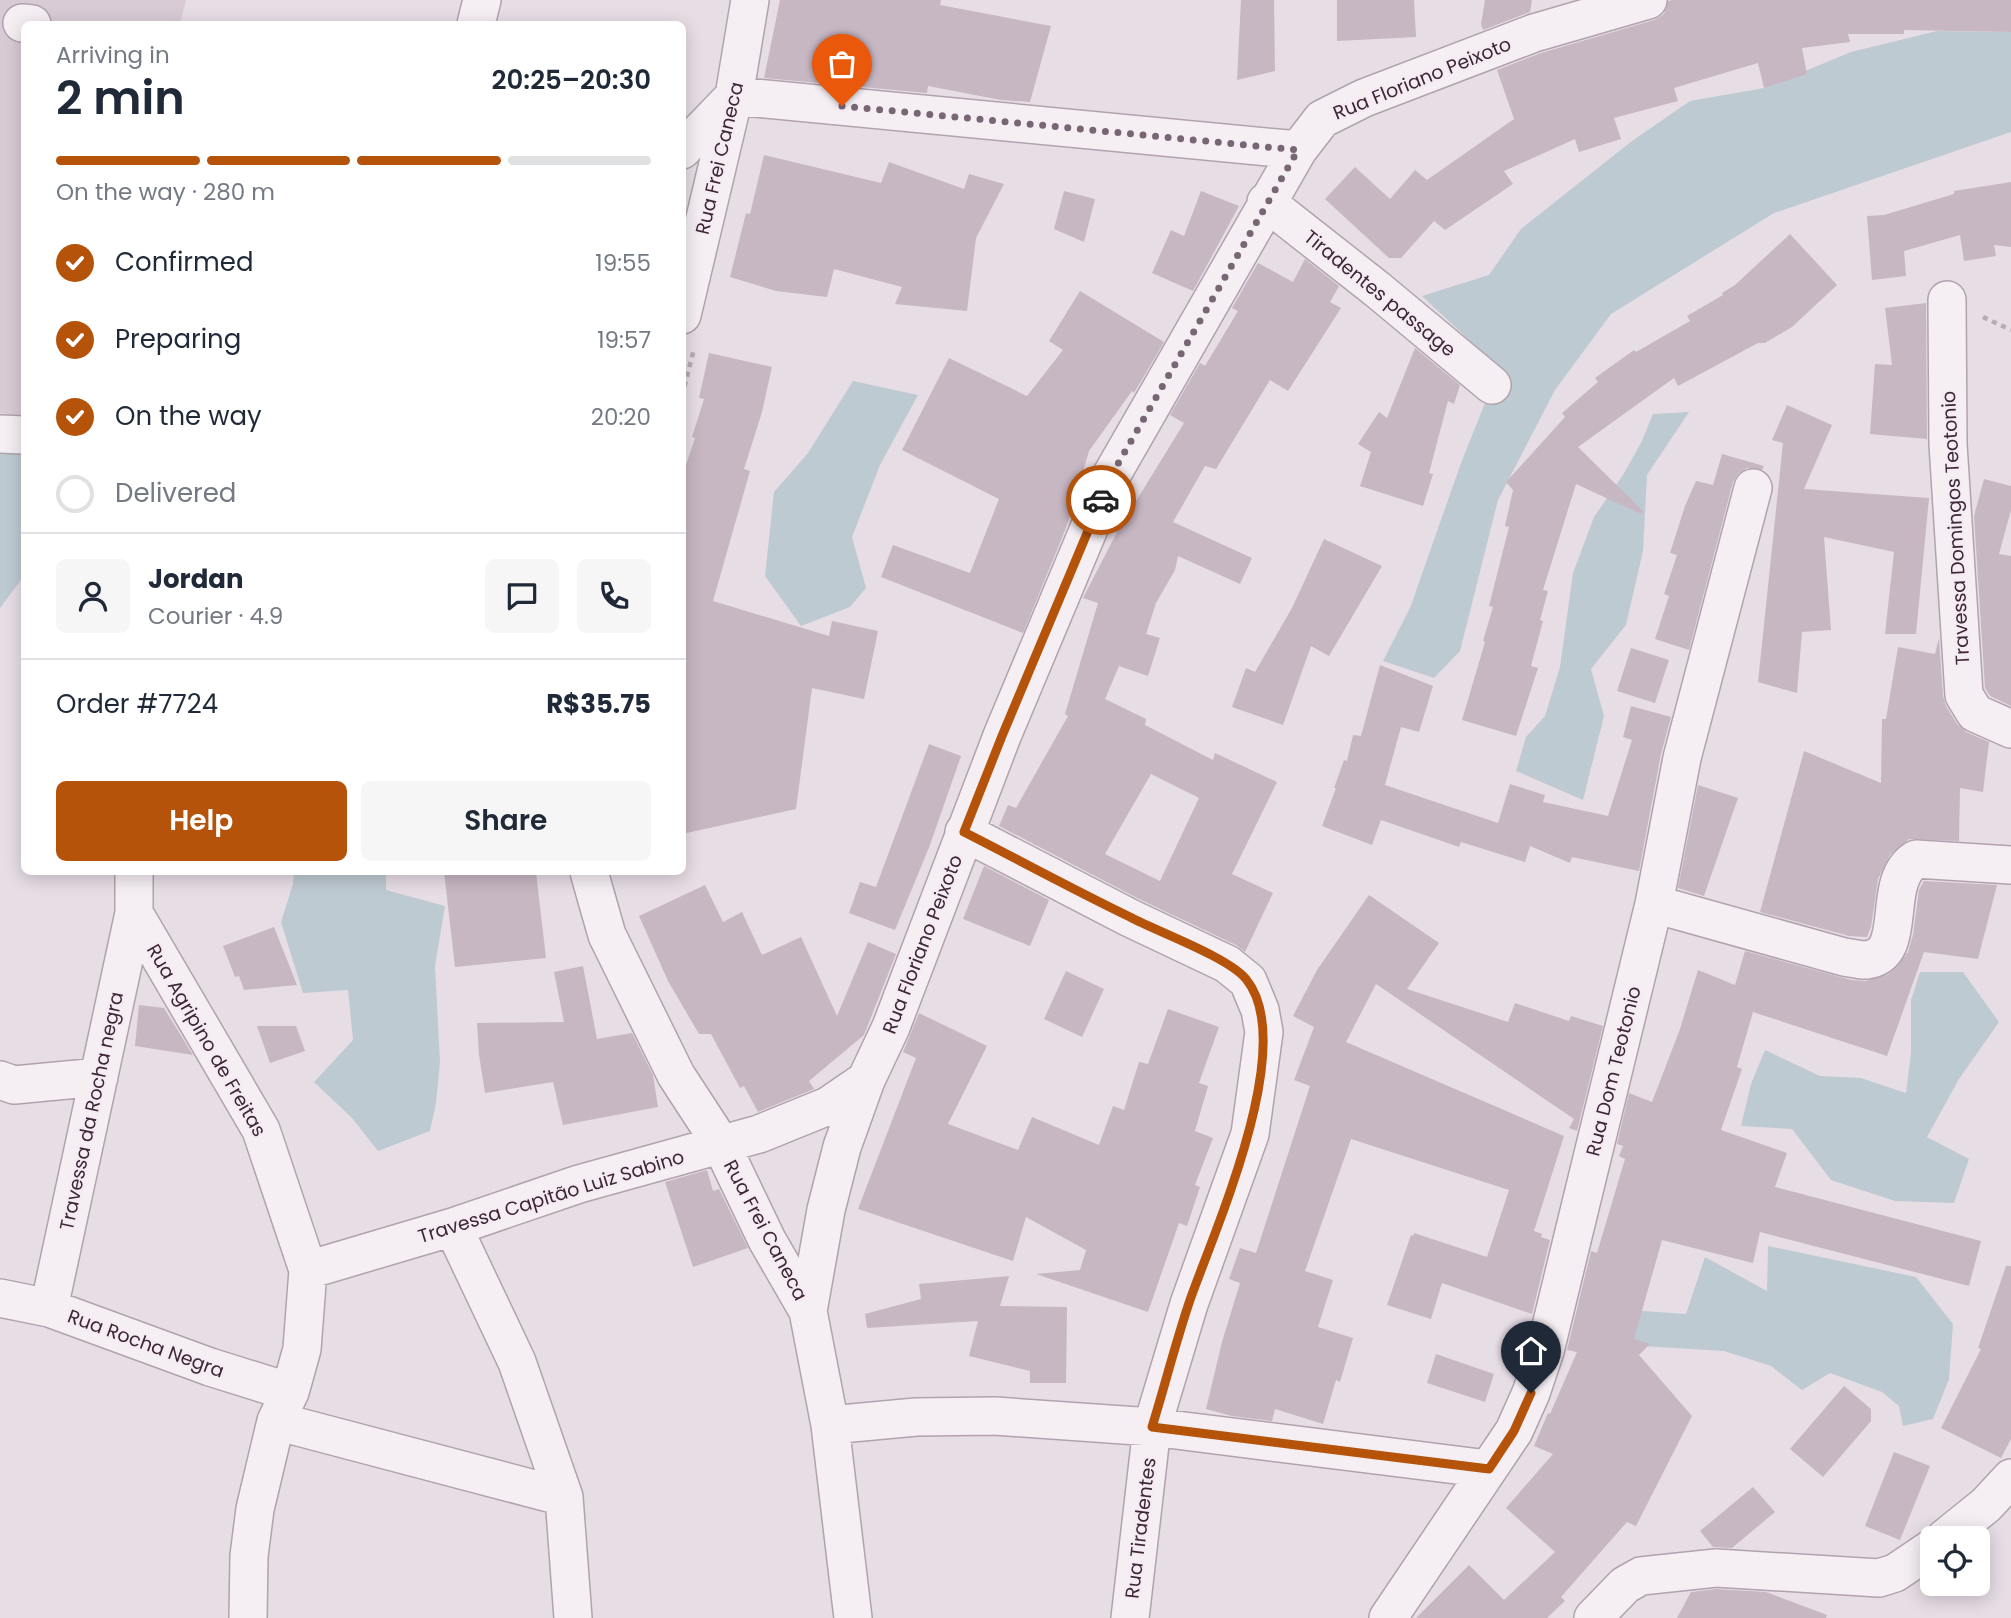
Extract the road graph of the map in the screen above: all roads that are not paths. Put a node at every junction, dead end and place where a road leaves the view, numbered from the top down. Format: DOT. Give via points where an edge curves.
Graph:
graph roads {
  1 [pos="482,0"];
  2 [pos="750,0"];
  3 [pos="1648,0"];
  4 [pos="476,21"];
  5 [pos="734,96"];
  6 [pos="686,142"];
  7 [pos="724,143"];
  8 [pos="686,144"];
  9 [pos="1298,150"];
  10 [pos="1266,202"];
  11 [pos="686,299"];
  12 [pos="1947,300"];
  13 [pos="1492,385"];
  14 [pos="0,434"];
  15 [pos="21,435"];
  16 [pos="1753,488"];
  17 [pos="2011,729"];
  18 [pos="964,832"];
  19 [pos="2011,865"];
  20 [pos="134,875"];
  21 [pos="590,875"];
  22 [pos="1654,904"];
  23 [pos="134,913"];
  24 [pos="99,1077"];
  25 [pos="0,1080"];
  26 [pos="866,1080"];
  27 [pos="721,1144"];
  28 [pos="453,1227"];
  29 [pos="308,1270"];
  30 [pos="0,1298"];
  31 [pos="49,1308"];
  32 [pos="808,1311"];
  33 [pos="283,1406"];
  34 [pos="830,1425"];
  35 [pos="1152,1427"];
  36 [pos="1489,1469"];
  37 [pos="2011,1478"];
  38 [pos="564,1497"];
  39 [pos="1960,1526"];
  40 [pos="1920,1556"];
  41 [pos="248,1618"];
  42 [pos="573,1618"];
  43 [pos="853,1618"];
  44 [pos="1130,1618"];
  45 [pos="1388,1618"];
  46 [pos="1593,1618"];
  1 -- 4 [label="street"];
  2 -- 5 [label="street, Rua Frei Caneca"];
  3 -- 9 [label="street, Rua Floriano Peixoto" via="1534,33 1364,98 1322,119"];
  5 -- 6 [label="street"];
  5 -- 7 [label="street, Rua Frei Caneca"];
  5 -- 9 [label="street"];
  7 -- 8 [label="street"];
  7 -- 11 [label="street, Rua Frei Caneca"];
  9 -- 10 [label="street, Rua Floriano Peixoto"];
  10 -- 13 [label="street, Tiradentes passage"];
  10 -- 18 [label="street, Rua Floriano Peixoto" via="1111,476"];
  12 -- 17 [label="street, Travessa Domingos Teotonio" via="1948,444 1964,695 1975,713"];
  14 -- 15 [label="street"];
  16 -- 22 [label="street, Rua Dom Teotonio" via="1682,758"];
  18 -- 26 [label="street, Rua Floriano Peixoto" via="891,1027"];
  18 -- 35 [label="street, Rua Tiradentes" via="1227,964 1248,981 1260,1010 1264,1031 1250,1134 1189,1304"];
  19 -- 22 [label="street" via="1916,859 1908,863 1897,883 1887,948 1866,960"];
  20 -- 23 [label="street"];
  21 -- 27 [label="street, Rua Frei Caneca" via="607,935 676,1075"];
  22 -- 36 [label="street, Rua Dom Teotonio" via="1545,1351 1514,1431"];
  23 -- 24 [label="street, Travessa da Rocha negra"];
  23 -- 29 [label="street, Rua Agripino de Freitas" via="261,1130"];
  24 -- 25 [label="street" via="14,1085"];
  24 -- 31 [label="street, Travessa da Rocha negra"];
  26 -- 27 [label="street, Travessa Capitão Luiz Sabino" via="828,1106"];
  26 -- 32 [label="street, Rua Floriano Peixoto" via="826,1210"];
  27 -- 28 [label="street, Travessa Capitão Luiz Sabino" via="579,1184"];
  27 -- 32 [label="street, Rua Frei Caneca" via="767,1240"];
  28 -- 29 [label="street, Travessa Capitão Luiz Sabino"];
  28 -- 38 [label="street" via="517,1362"];
  29 -- 33 [label="street, Rua Agripino de Freitas" via="302,1349"];
  30 -- 31 [label="street, Rua Rocha Negra"];
  31 -- 33 [label="street, Rua Rocha Negra" via="210,1367"];
  32 -- 34 [label="street, Rua Frei Caneca"];
  33 -- 38 [label="street"];
  33 -- 41 [label="street, Rua Agripino de Freitas" via="255,1509"];
  34 -- 35 [label="street" via="995,1416"];
  34 -- 43 [label="street, Rua Frei Caneca"];
  35 -- 36 [label="street"];
  35 -- 44 [label="street, Rua Tiradentes"];
  36 -- 45 [label="street, Rua Dom Teotonio"];
  37 -- 39 [label="street"];
  38 -- 42 [label="street"];
  40 -- 46 [label="street" via="1879,1578 1716,1568 1641,1576 1625,1584"];
}
